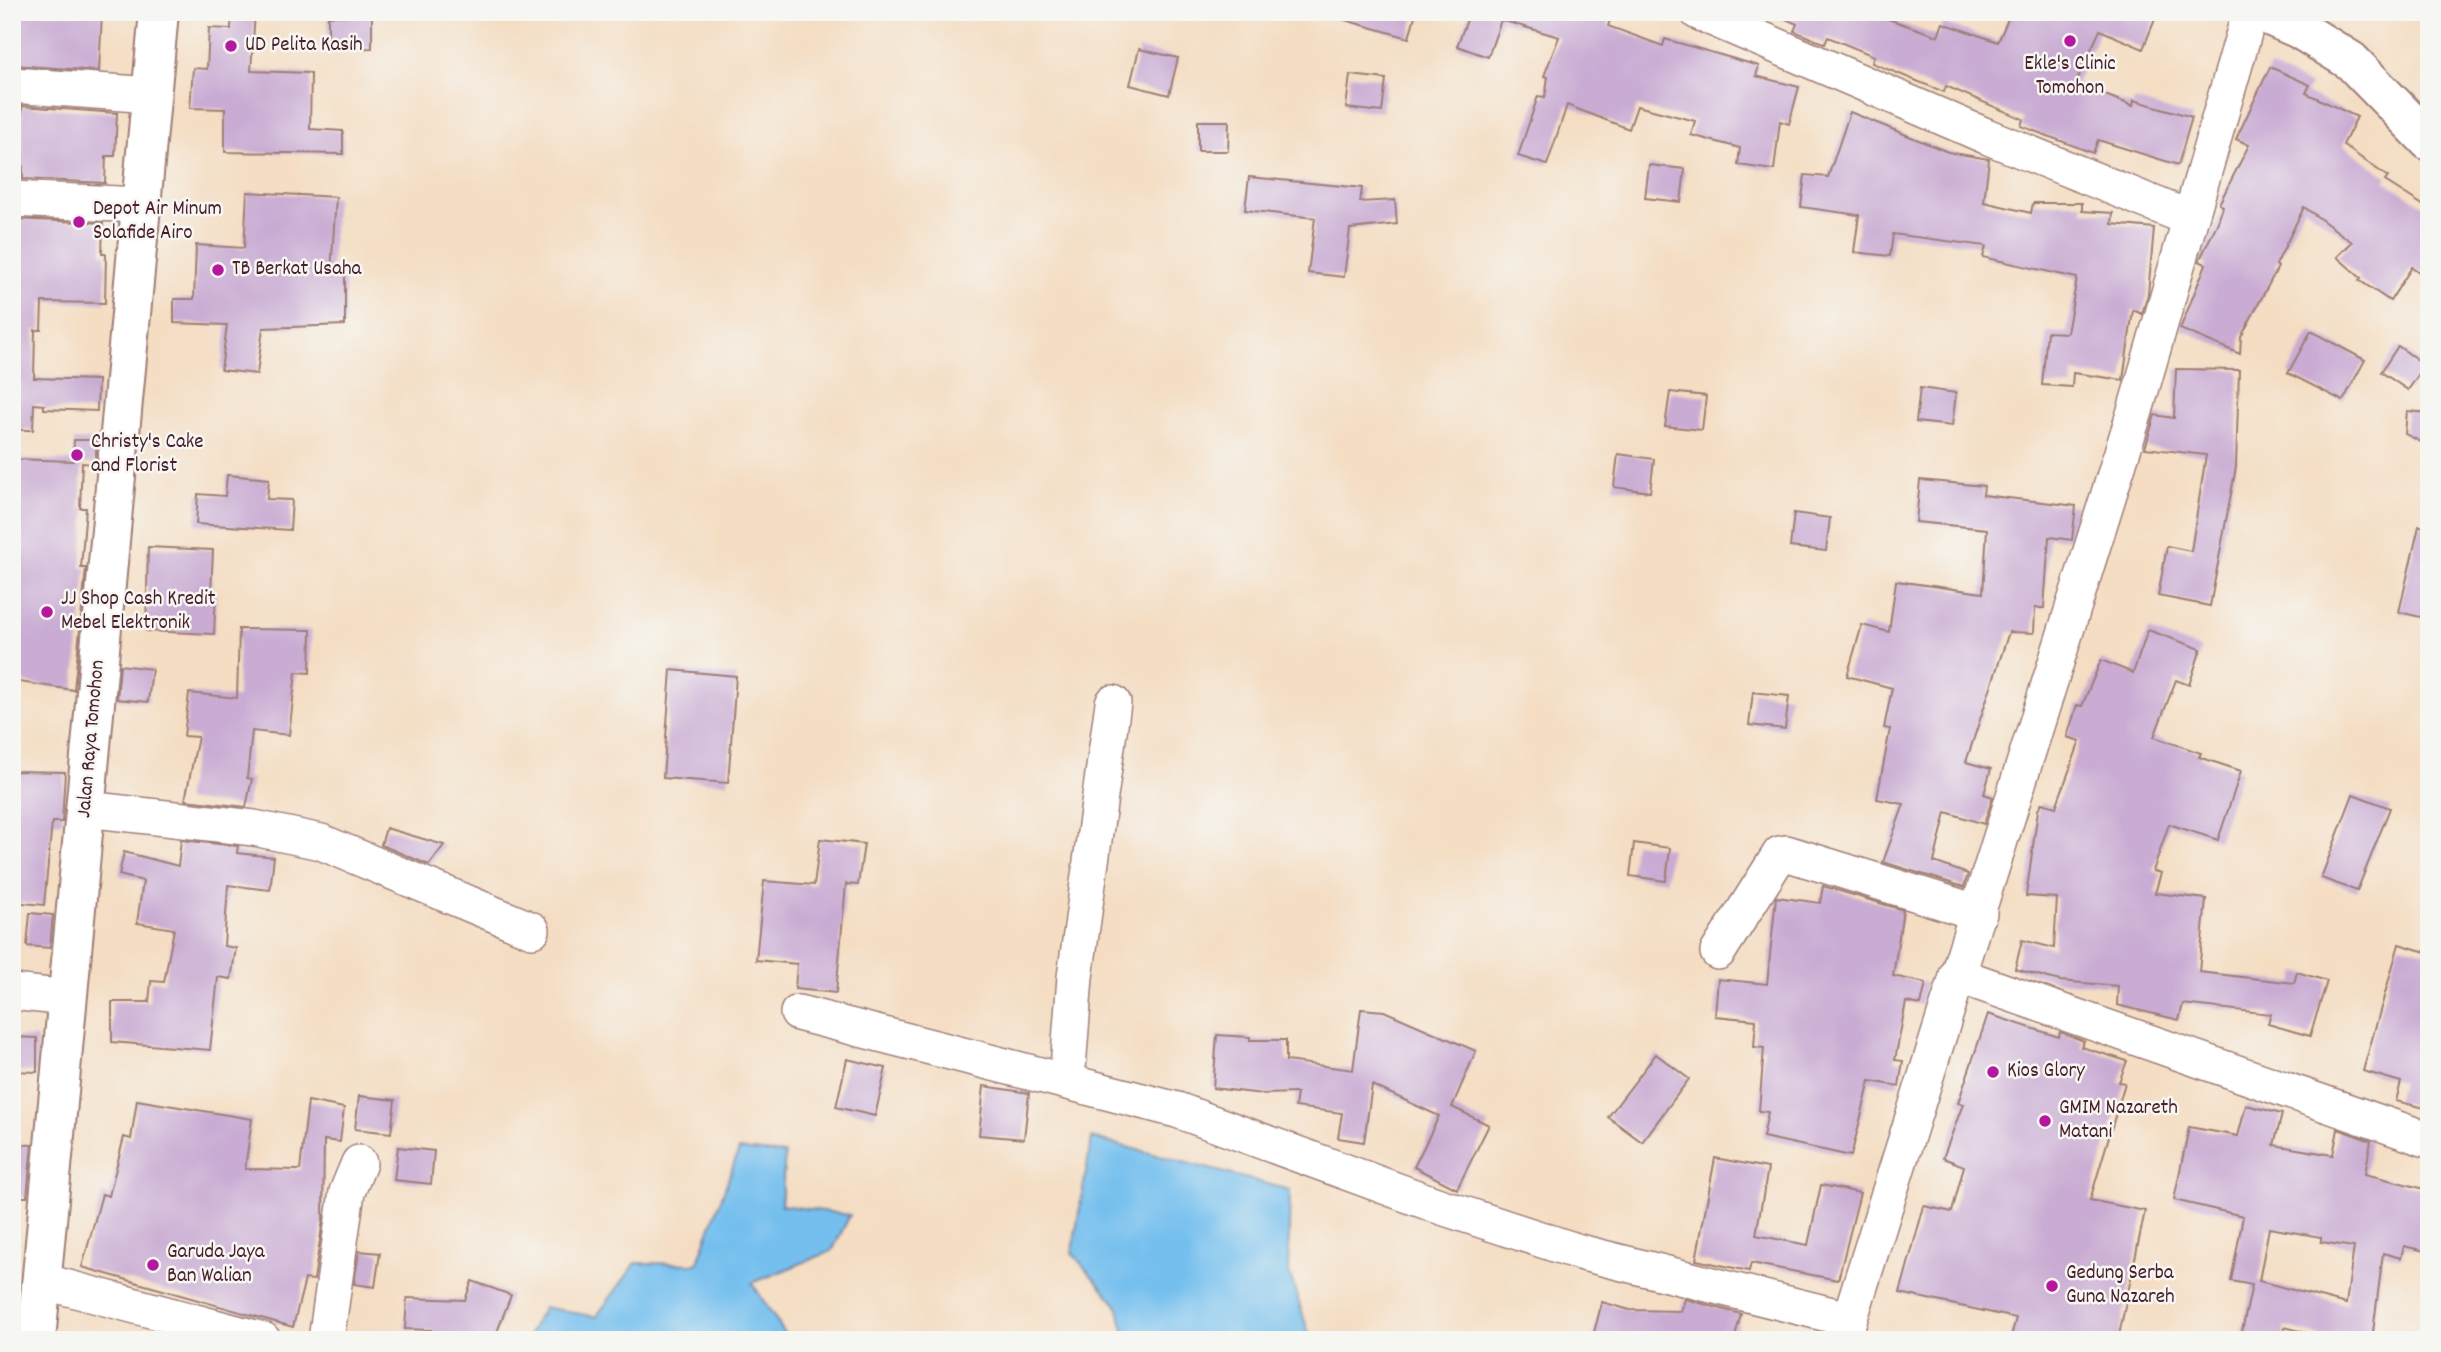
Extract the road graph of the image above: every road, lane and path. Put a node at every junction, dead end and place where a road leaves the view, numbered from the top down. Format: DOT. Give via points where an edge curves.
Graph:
graph roads {
  1 [pos="159,12"];
  2 [pos="1698,12"];
  3 [pos="2249,12"];
  4 [pos="2260,12"];
  5 [pos="12,85"];
  6 [pos="152,94"];
  7 [pos="2429,141"];
  8 [pos="12,199"];
  9 [pos="140,205"];
  10 [pos="2189,218"];
  11 [pos="1113,703"];
  12 [pos="86,809"];
  13 [pos="1979,913"];
  14 [pos="533,930"];
  15 [pos="1718,952"];
  16 [pos="1957,975"];
  17 [pos="12,992"];
  18 [pos="68,998"];
  19 [pos="799,1013"];
  20 [pos="1067,1081"];
  21 [pos="2429,1140"];
  22 [pos="359,1163"];
  23 [pos="42,1281"];
  24 [pos="1845,1329"];
  25 [pos="36,1340"];
  26 [pos="263,1340"];
  27 [pos="326,1340"];
  1 -- 6 [label="highway, Jalan Raya Tomohon"];
  2 -- 10 [label="street"];
  3 -- 10 [label="street"];
  4 -- 7 [label="highway" via="2299,29 2351,61"];
  5 -- 6 [label="street"];
  6 -- 9 [label="highway, Jalan Raya Tomohon"];
  8 -- 9 [label="street"];
  9 -- 12 [label="highway, Jalan Raya Tomohon"];
  10 -- 13 [label="street" via="2135,411"];
  11 -- 20 [label="street" via="1076,977"];
  12 -- 14 [label="street" via="254,828 321,842"];
  12 -- 18 [label="highway, Jalan Raya Tomohon"];
  13 -- 15 [label="street" via="1786,853 1780,854"];
  13 -- 16 [label="street"];
  16 -- 21 [label="street"];
  16 -- 24 [label="street"];
  17 -- 18 [label="street"];
  18 -- 23 [label="highway, Jalan Raya Tomohon"];
  19 -- 20 [label="street"];
  20 -- 24 [label="street" via="1177,1110 1579,1252"];
  22 -- 27 [label="street" via="347,1192"];
  23 -- 25 [label="highway, Jalan Raya Tomohon"];
  23 -- 26 [label="street"];
}
